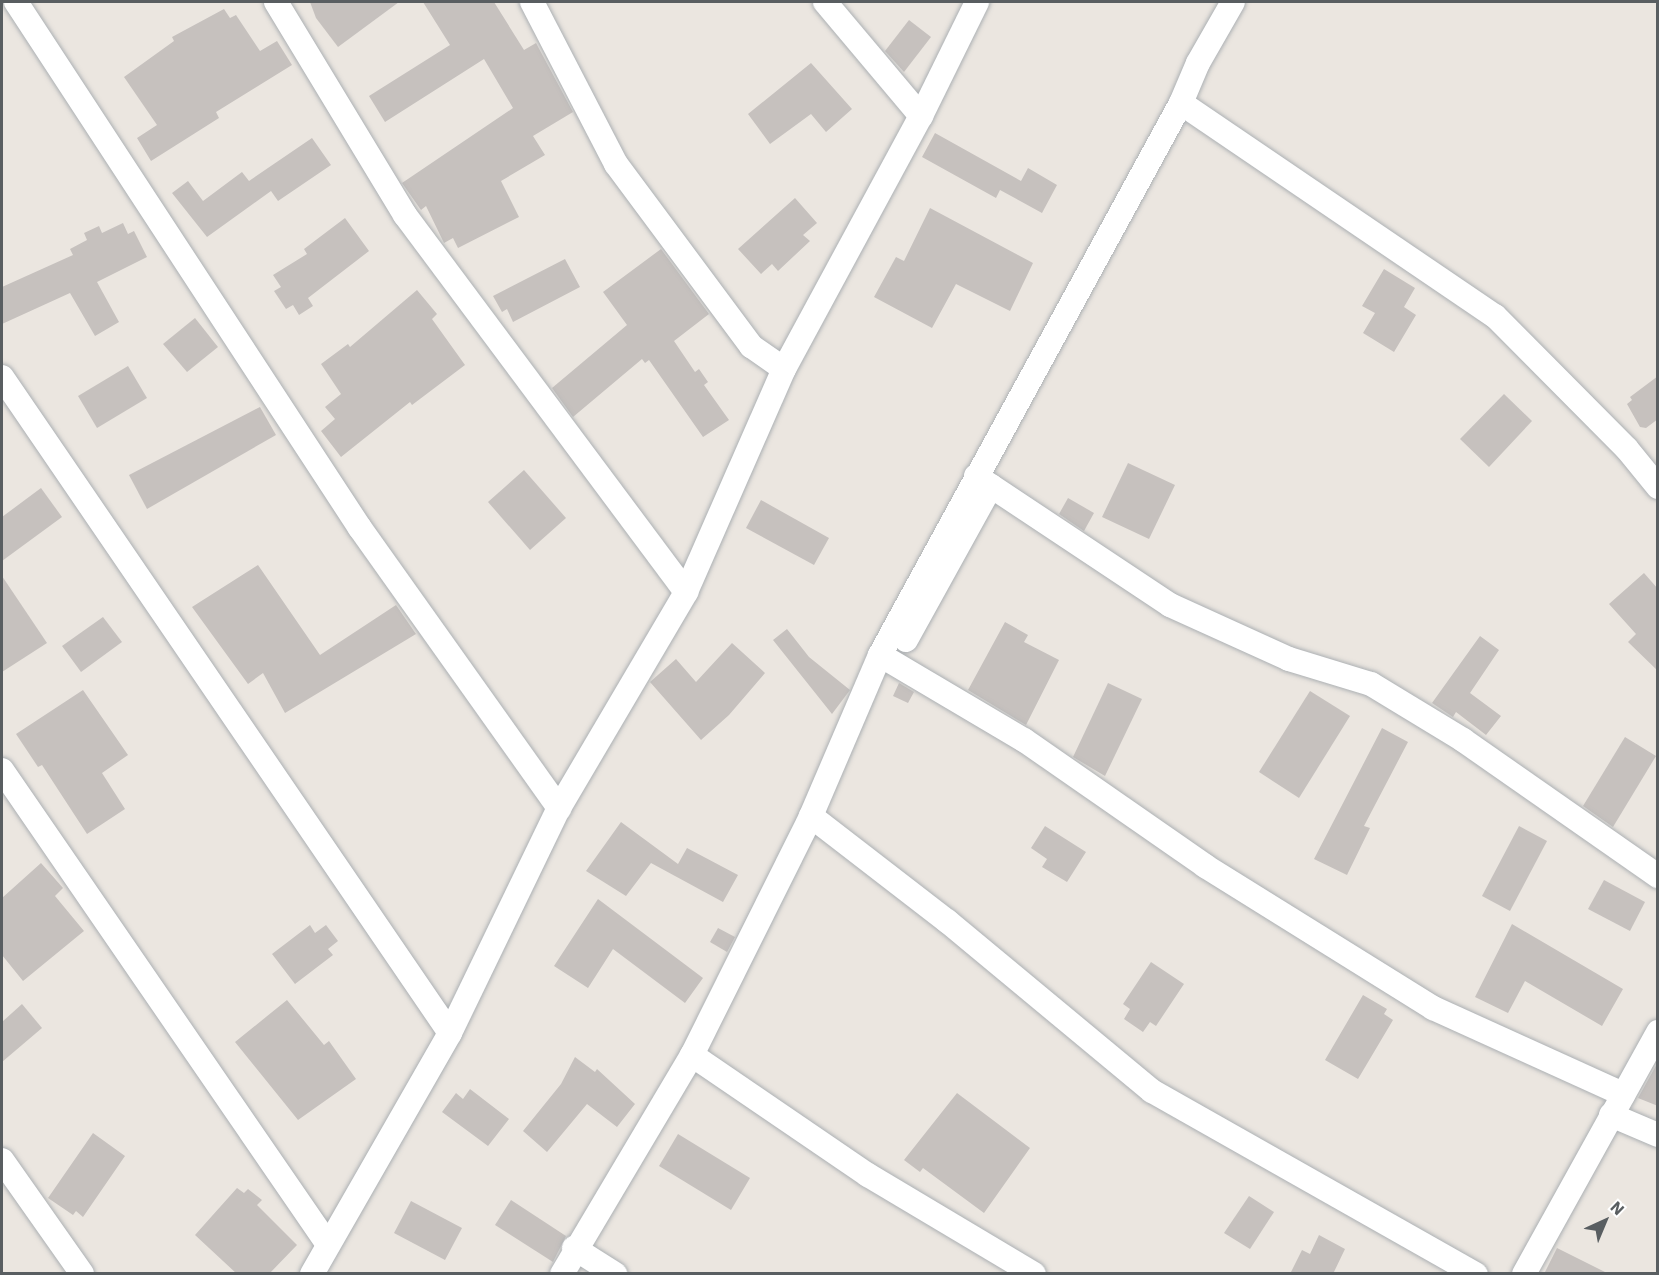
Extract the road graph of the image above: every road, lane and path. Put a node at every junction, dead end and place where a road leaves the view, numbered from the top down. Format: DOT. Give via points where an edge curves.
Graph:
graph roads {
  1 [pos="16,2"];
  2 [pos="276,2"];
  3 [pos="532,2"];
  4 [pos="825,2"];
  5 [pos="977,2"];
  6 [pos="1233,2"];
  7 [pos="1181,103"];
  8 [pos="921,117"];
  9 [pos="784,369"];
  10 [pos="2,377"];
  11 [pos="983,481"];
  12 [pos="1658,487"];
  13 [pos="686,592"];
  14 [pos="886,659"];
  15 [pos="2,770"];
  16 [pos="559,808"];
  17 [pos="811,816"];
  18 [pos="1658,876"];
  19 [pos="1658,1032"];
  20 [pos="450,1033"];
  21 [pos="692,1055"];
  22 [pos="1623,1094"];
  23 [pos="1611,1116"];
  24 [pos="1658,1135"];
  25 [pos="2,1160"];
  26 [pos="327,1244"];
  27 [pos="574,1248"];
  28 [pos="82,1274"];
  29 [pos="312,1274"];
  30 [pos="562,1274"];
  31 [pos="615,1274"];
  32 [pos="1034,1274"];
  33 [pos="1476,1274"];
  34 [pos="1524,1274"];
  1 -- 16 [label="street" via="360,528"];
  2 -- 13 [label="street" via="405,215"];
  3 -- 9 [label="street" via="616,164 751,346"];
  4 -- 8 [label="street"];
  5 -- 8 [label="street"];
  6 -- 7 [label="street" via="1198,63"];
  7 -- 11 [label="street"];
  7 -- 12 [label="street" via="1495,316 1627,449"];
  8 -- 9 [label="street"];
  9 -- 13 [label="street"];
  10 -- 20 [label="street"];
  11 -- 14 [label="street"];
  11 -- 18 [label="street" via="1170,605 1289,659 1371,684 1463,740"];
  13 -- 16 [label="street"];
  14 -- 17 [label="street"];
  14 -- 22 [label="street" via="1024,740 1205,866 1433,1008"];
  15 -- 26 [label="street"];
  16 -- 20 [label="street"];
  17 -- 21 [label="street"];
  17 -- 33 [label="street" via="947,921 1152,1091"];
  19 -- 22 [label="street"];
  20 -- 26 [label="street"];
  21 -- 27 [label="street"];
  21 -- 32 [label="street" via="868,1175"];
  22 -- 23 [label="street"];
  23 -- 24 [label="street"];
  23 -- 34 [label="street"];
  25 -- 28 [label="street"];
  26 -- 29 [label="street"];
  27 -- 30 [label="street"];
  27 -- 31 [label="street"];
}
